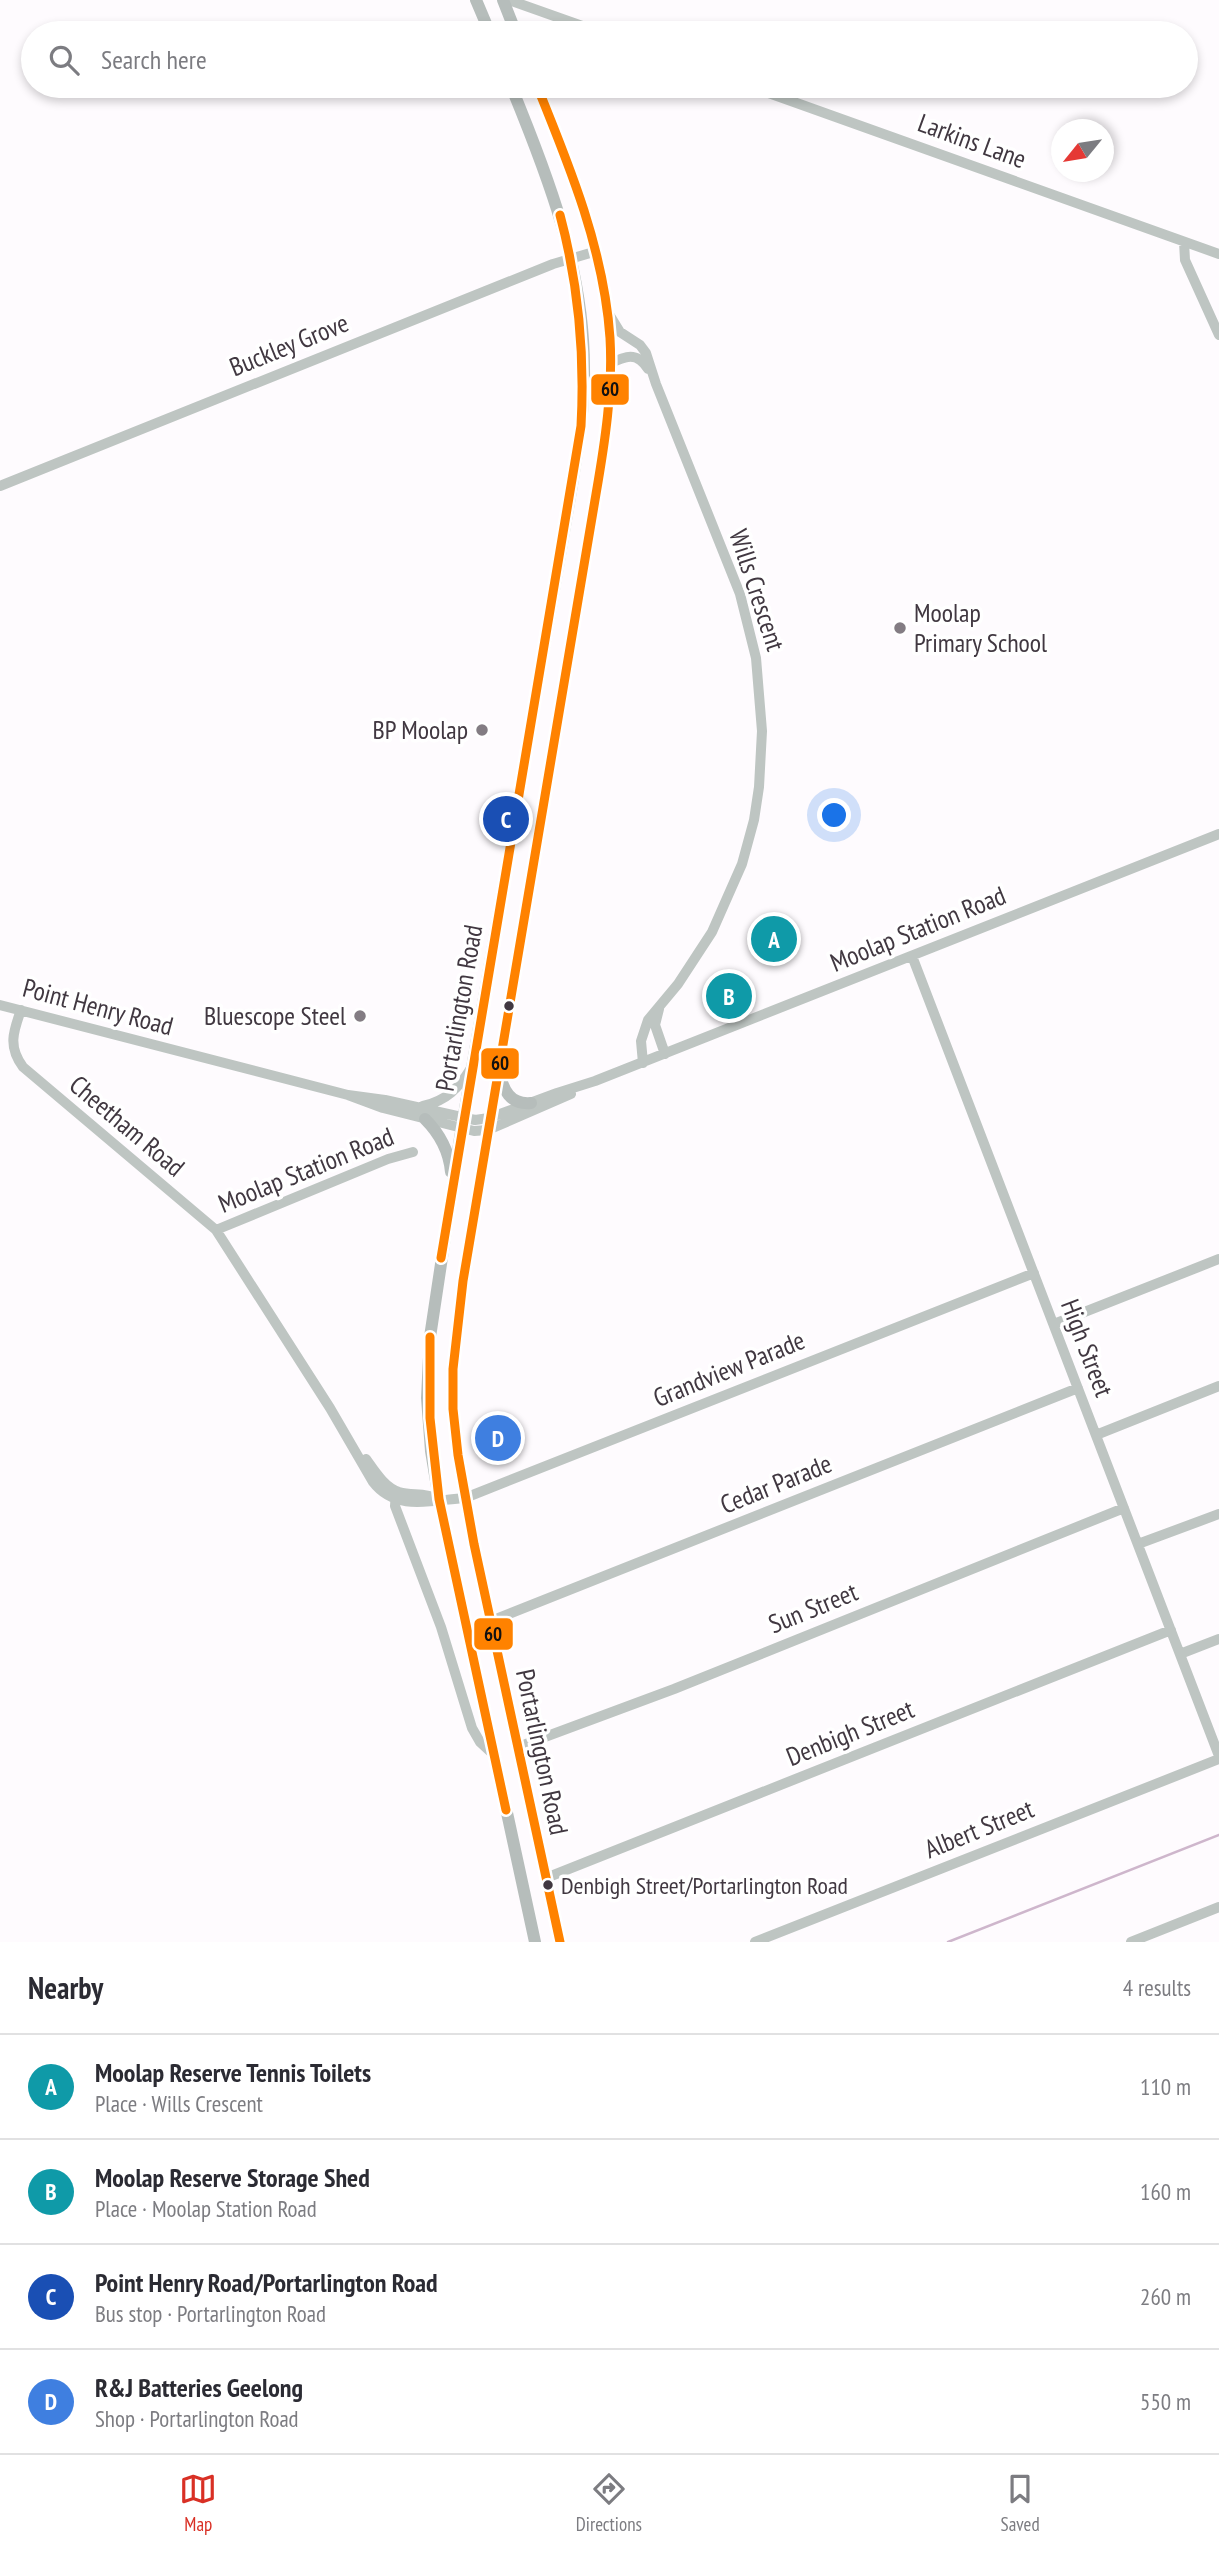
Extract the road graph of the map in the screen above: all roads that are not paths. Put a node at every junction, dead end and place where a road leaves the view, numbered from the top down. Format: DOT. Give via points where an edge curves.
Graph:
graph roads {
  1 [pos="476,0"];
  2 [pos="503,0"];
  3 [pos="509,0"];
  4 [pos="485,21"];
  5 [pos="511,21"];
  6 [pos="568,21"];
  7 [pos="516,98"];
  8 [pos="542,98"];
  9 [pos="782,98"];
  10 [pos="1184,242"];
  11 [pos="597,251"];
  12 [pos="1219,254"];
  13 [pos="572,258"];
  14 [pos="607,311"];
  15 [pos="1219,335"];
  16 [pos="610,364"];
  17 [pos="656,384"];
  18 [pos="0,486"];
  19 [pos="1219,834"];
  20 [pos="912,956"];
  21 [pos="0,1005"];
  22 [pos="660,1006"];
  23 [pos="21,1010"];
  24 [pos="665,1054"];
  25 [pos="643,1063"];
  26 [pos="472,1065"];
  27 [pos="499,1067"];
  28 [pos="595,1082"];
  29 [pos="348,1095"];
  30 [pos="531,1103"];
  31 [pos="416,1107"];
  32 [pos="425,1119"];
  33 [pos="463,1123"];
  34 [pos="488,1124"];
  35 [pos="414,1152"];
  36 [pos="452,1186"];
  37 [pos="216,1230"];
  38 [pos="1219,1259"];
  39 [pos="1034,1273"];
  40 [pos="1054,1324"];
  41 [pos="1219,1386"];
  42 [pos="1078,1388"];
  43 [pos="1096,1434"];
  44 [pos="395,1495"];
  45 [pos="465,1498"];
  46 [pos="439,1499"];
  47 [pos="1124,1508"];
  48 [pos="1219,1514"];
  49 [pos="1138,1544"];
  50 [pos="491,1621"];
  51 [pos="1171,1630"];
  52 [pos="1219,1639"];
  53 [pos="1180,1654"];
  54 [pos="518,1747"];
  55 [pos="494,1754"];
  56 [pos="1219,1758"];
  57 [pos="546,1878"];
  58 [pos="1219,1907"];
  59 [pos="535,1942"];
  60 [pos="560,1942"];
  61 [pos="755,1942"];
  62 [pos="1131,1942"];
  1 -- 4 [label="main road"];
  2 -- 5 [label="main road"];
  3 -- 6 [label="street"];
  7 -- 13 [label="main road, Portarlington Road"];
  8 -- 11 [label="main road, Portarlington Road"];
  9 -- 10 [label="street, Larkins Lane"];
  10 -- 12 [label="street, Larkins Lane"];
  10 -- 15 [label="street" via="1185,260"];
  11 -- 13 [label="street, Buckley Grove"];
  11 -- 14 [label="main road, Portarlington Road"];
  13 -- 18 [label="street, Buckley Grove"];
  13 -- 26 [label="main road, Portarlington Road" via="583,328 581,426"];
  14 -- 16 [label="main road, Portarlington Road"];
  14 -- 17 [label="street, Wills Crescent" via="620,332 646,353"];
  16 -- 17 [label="street, Wills Crescent" via="631,355 638,357"];
  16 -- 27 [label="main road, Portarlington Road" via="605,439"];
  17 -- 22 [label="street, Wills Crescent" via="740,594 756,658 762,731 757,798 742,863 712,932"];
  19 -- 20 [label="street, Moolap Station Road"];
  20 -- 24 [label="street, Moolap Station Road"];
  20 -- 39 [label="street, High Street"];
  21 -- 23 [label="street, Point Henry Road"];
  22 -- 24 [label="street" via="655,1025"];
  22 -- 25 [label="street, Wills Crescent" via="645,1026"];
  23 -- 29 [label="street, Point Henry Road"];
  23 -- 37 [label="street, Cheetham Road" via="12,1039 23,1067"];
  24 -- 25 [label="street, Moolap Station Road"];
  25 -- 28 [label="street, Moolap Station Road"];
  26 -- 31 [label="street" via="451,1093"];
  26 -- 33 [label="main road, Portarlington Road"];
  27 -- 30 [label="main road" via="508,1096"];
  27 -- 34 [label="main road, Portarlington Road"];
  28 -- 30 [label="street, Moolap Station Road"];
  28 -- 34 [label="street, Moolap Station Road" via="559,1100"];
  29 -- 31 [label="street, Point Henry Road"];
  29 -- 32 [label="street, Point Henry Road"];
  30 -- 34 [label="street, Moolap Station Road"];
  31 -- 33 [label="street, Point Henry Road"];
  32 -- 33 [label="street, Point Henry Road"];
  32 -- 36 [label="main road" via="448,1154"];
  33 -- 34 [label="street, Point Henry Road"];
  33 -- 36 [label="main road, Portarlington Road"];
  34 -- 45 [label="main road, Portarlington Road" via="454,1348 453,1409"];
  35 -- 37 [label="street, Moolap Station Road"];
  36 -- 46 [label="main road, Portarlington Road" via="430,1337 427,1398"];
  37 -- 44 [label="street, Cheetham Road" via="330,1408"];
  38 -- 40 [label="street"];
  39 -- 40 [label="street, High Street"];
  39 -- 45 [label="street, Grandview Parade"];
  40 -- 42 [label="street, High Street"];
  41 -- 43 [label="street"];
  42 -- 43 [label="street, High Street"];
  42 -- 50 [label="street, Cedar Parade"];
  43 -- 47 [label="street, High Street"];
  44 -- 46 [label="street" via="425,1494"];
  44 -- 55 [label="street" via="472,1728"];
  45 -- 46 [label="street, Grandview Parade"];
  45 -- 50 [label="main road, Portarlington Road"];
  46 -- 55 [label="main road, Portarlington Road"];
  47 -- 49 [label="street, High Street"];
  47 -- 54 [label="street, Sun Street"];
  48 -- 49 [label="street"];
  49 -- 51 [label="street, High Street"];
  50 -- 54 [label="main road, Portarlington Road"];
  51 -- 53 [label="street, High Street"];
  51 -- 57 [label="street, Denbigh Street"];
  52 -- 53 [label="street"];
  53 -- 56 [label="street, High Street"];
  54 -- 57 [label="main road, Portarlington Road"];
  55 -- 59 [label="main road, Portarlington Road"];
  56 -- 61 [label="street, Albert Street"];
  57 -- 60 [label="main road, Portarlington Road"];
  58 -- 62 [label="street"];
}
